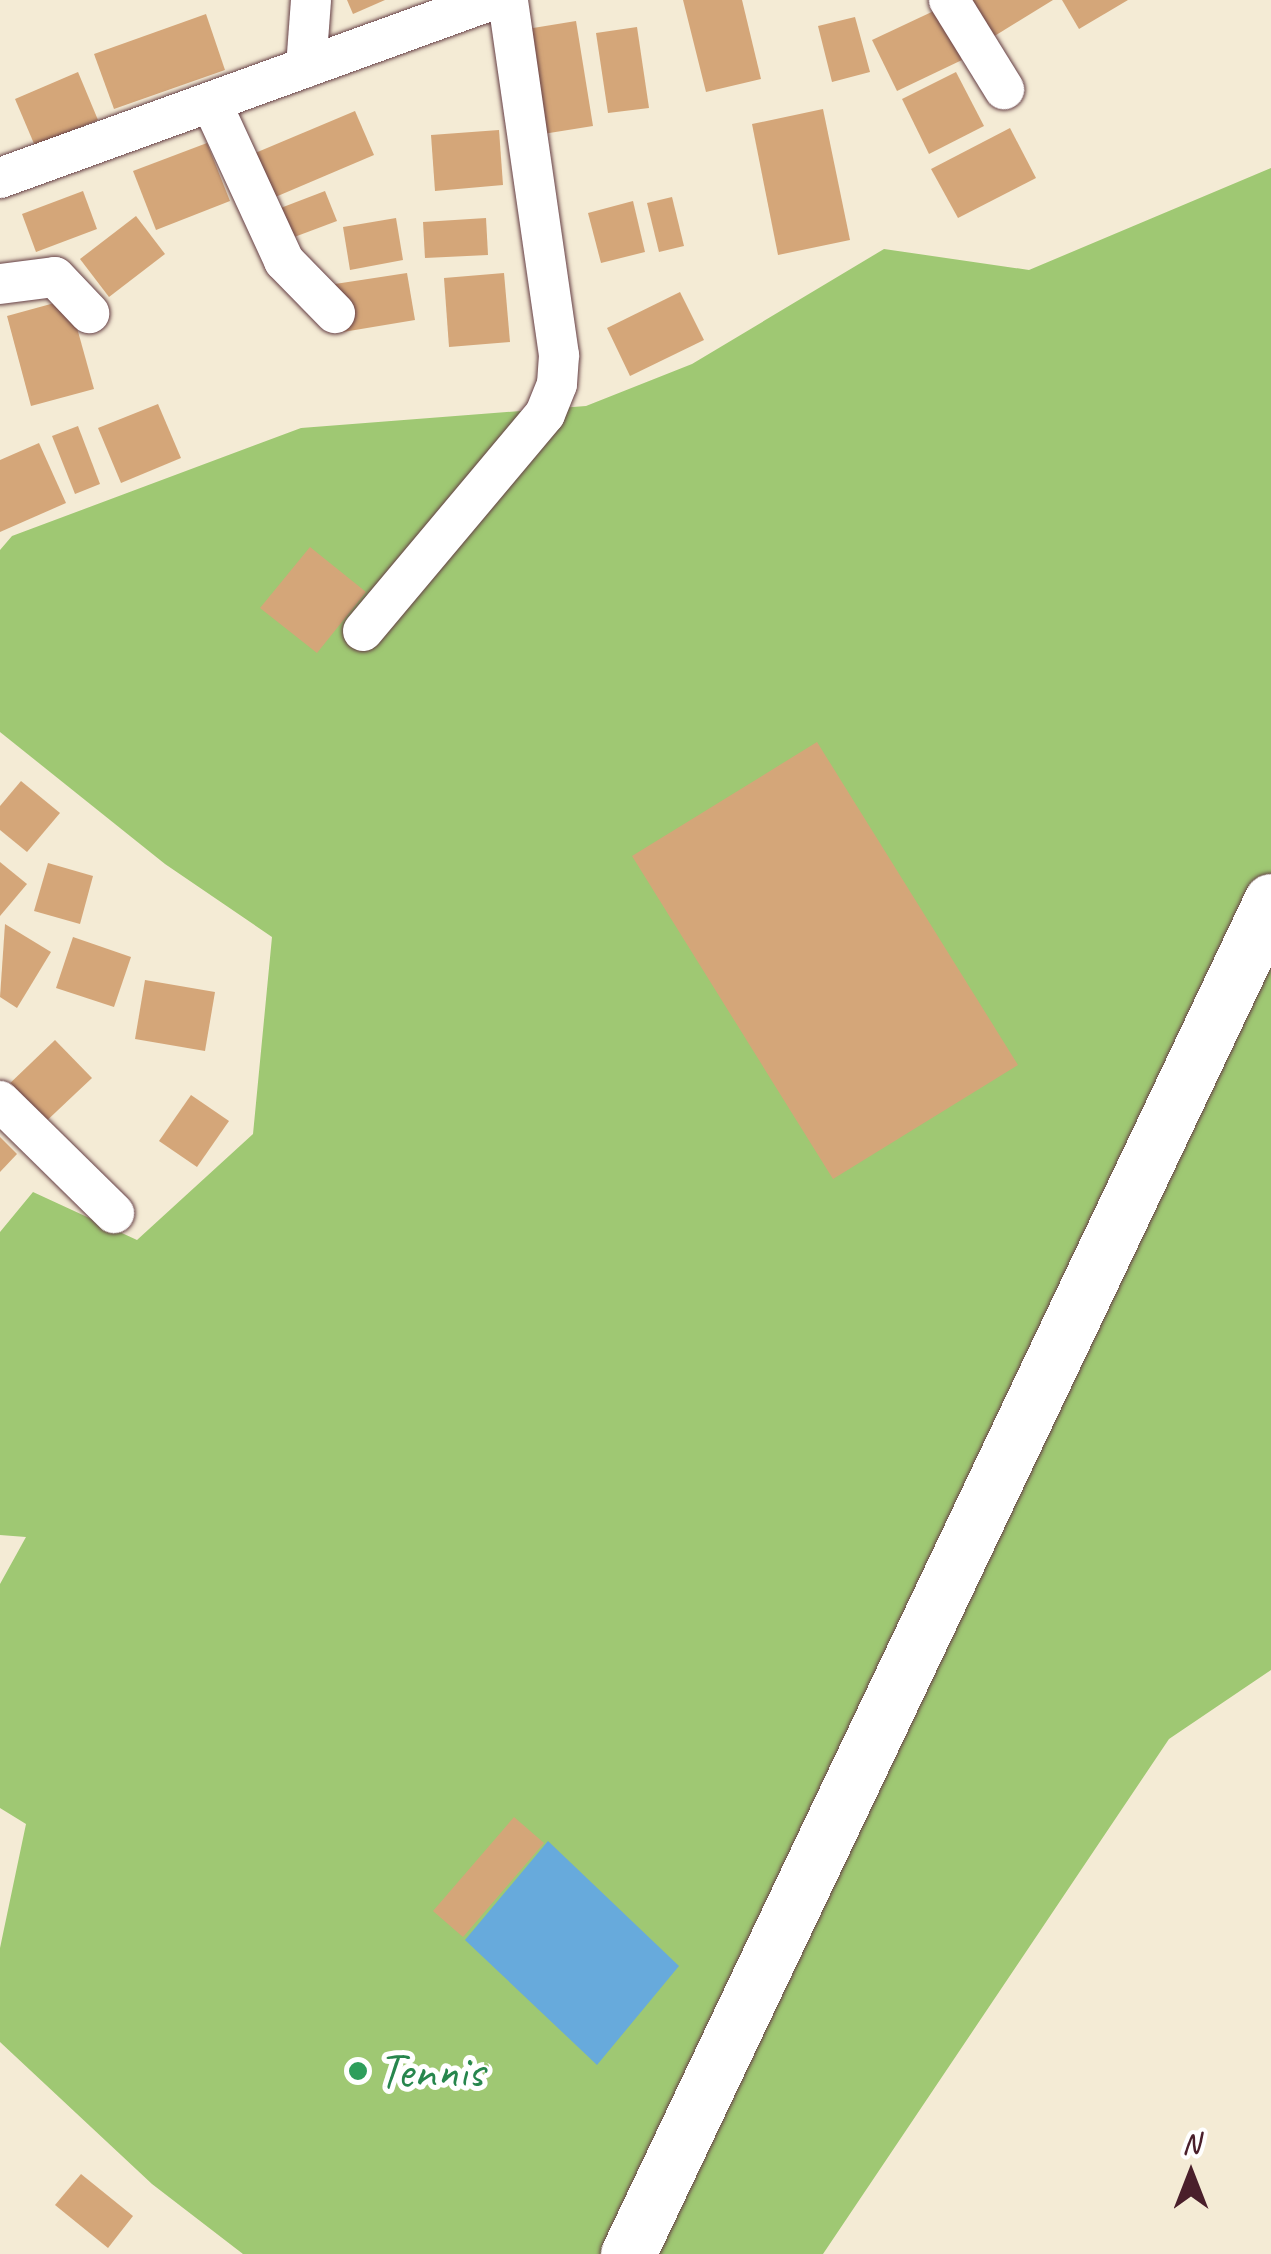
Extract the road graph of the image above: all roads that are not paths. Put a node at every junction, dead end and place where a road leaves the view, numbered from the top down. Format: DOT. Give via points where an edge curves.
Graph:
graph roads {
  1 [pos="311,0"];
  2 [pos="492,0"];
  3 [pos="508,0"];
  4 [pos="948,0"];
  5 [pos="306,68"];
  6 [pos="1004,89"];
  7 [pos="212,102"];
  8 [pos="0,178"];
  9 [pos="0,284"];
  10 [pos="89,313"];
  11 [pos="335,313"];
  12 [pos="363,631"];
  13 [pos="1271,901"];
  14 [pos="0,1101"];
  15 [pos="114,1212"];
  16 [pos="628,2254"];
  1 -- 5 [label="street"];
  2 -- 5 [label="street"];
  3 -- 12 [label="street" via="559,354 557,384 545,414"];
  4 -- 6 [label="street"];
  5 -- 7 [label="street"];
  7 -- 8 [label="street"];
  7 -- 11 [label="street" via="284,261"];
  9 -- 10 [label="street" via="56,277"];
  13 -- 16 [label="street"];
  14 -- 15 [label="street"];
}
